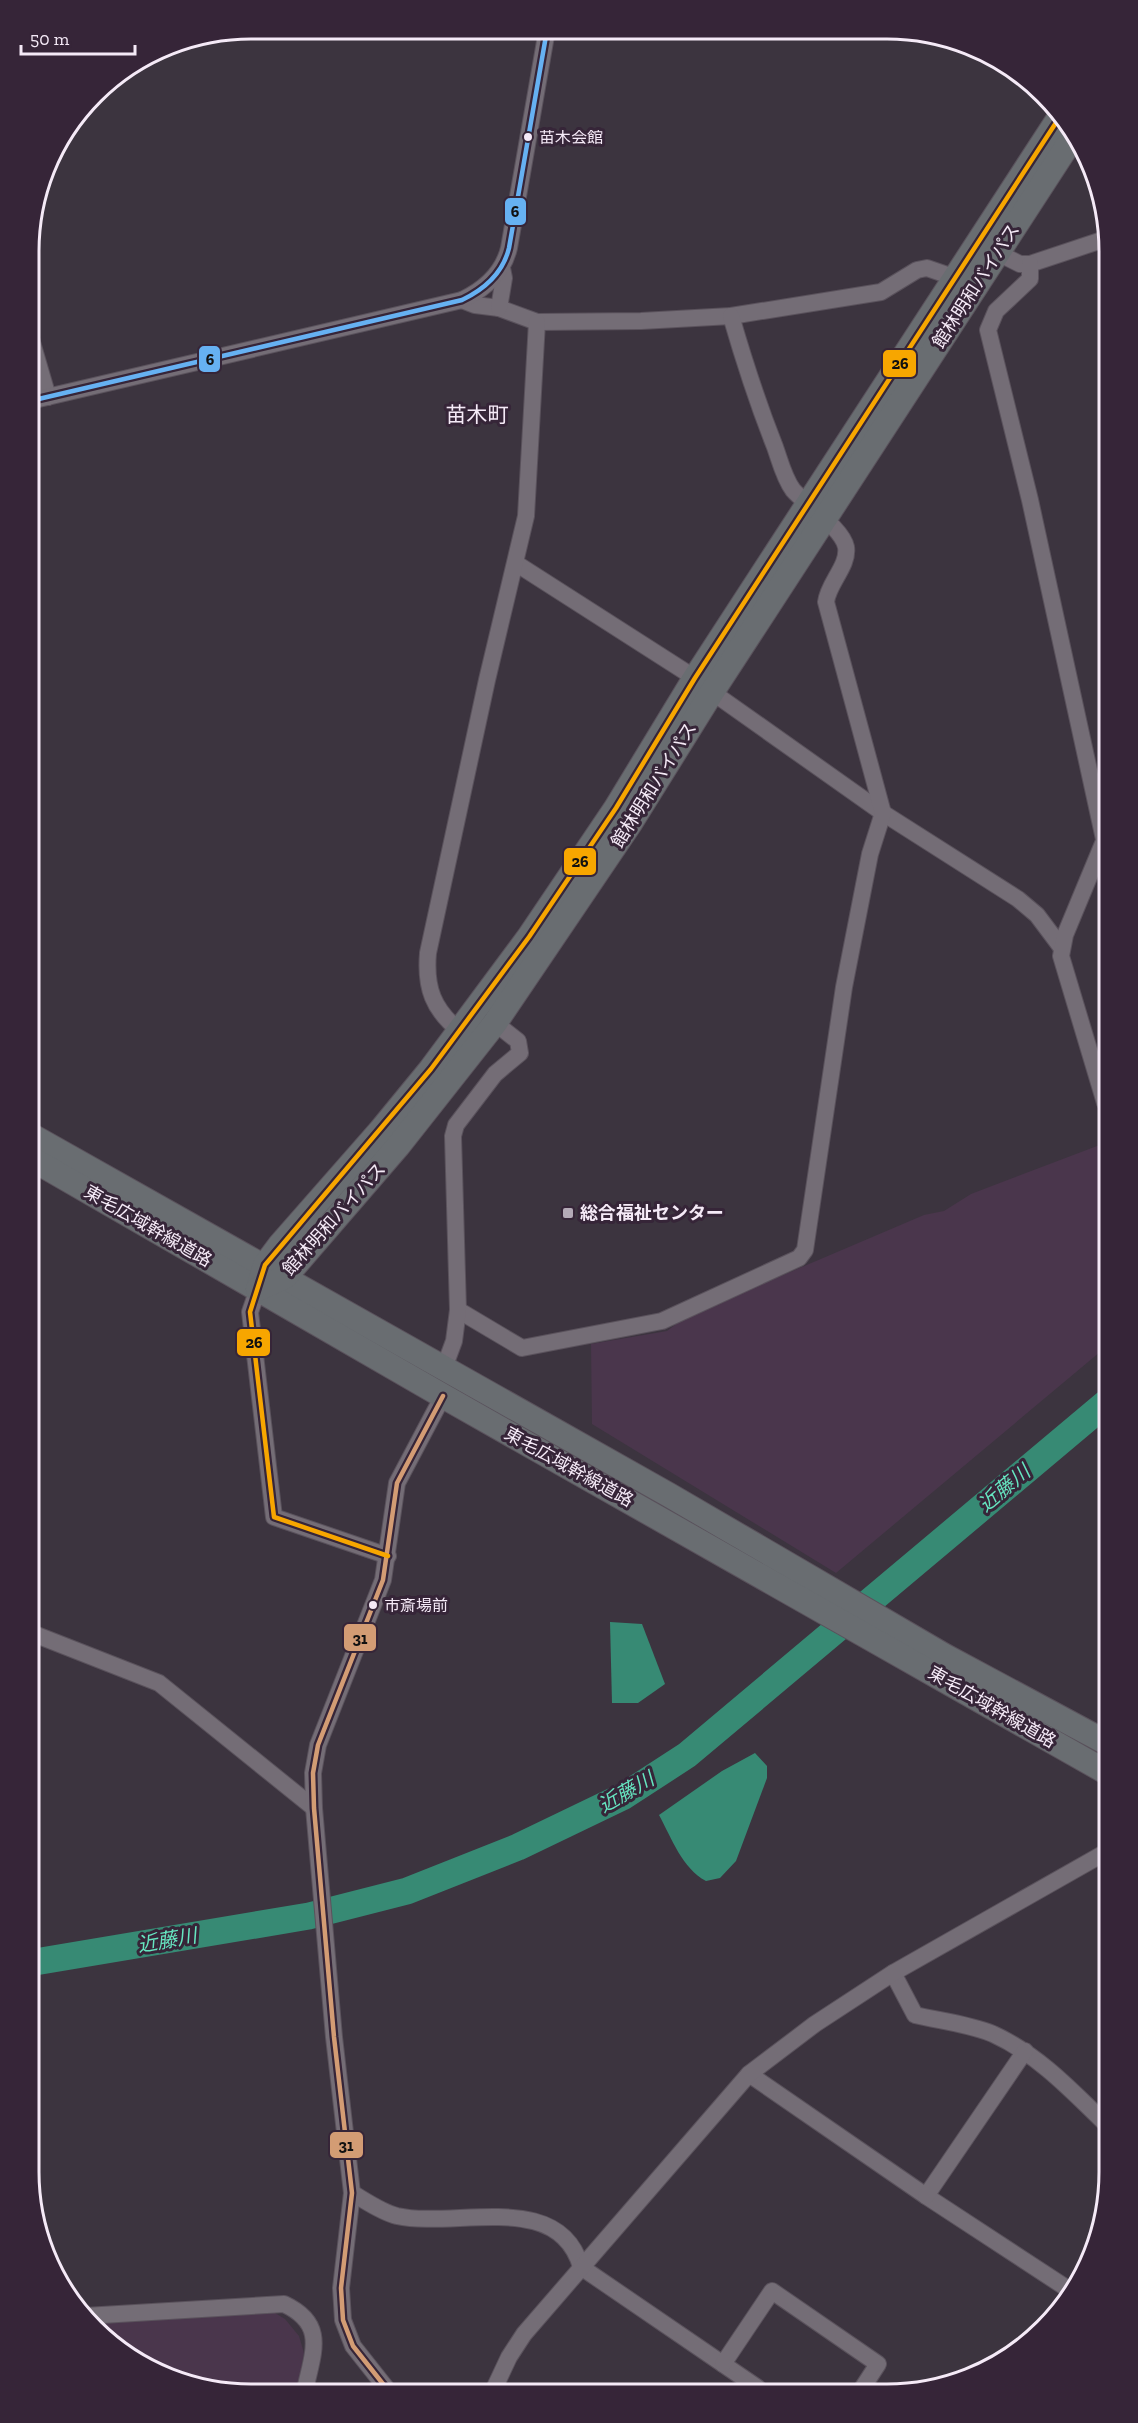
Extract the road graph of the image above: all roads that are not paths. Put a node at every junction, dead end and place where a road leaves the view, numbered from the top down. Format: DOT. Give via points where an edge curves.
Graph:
graph roads {
  1 [pos="545,39"];
  2 [pos="1056,123"];
  3 [pos="1069,143"];
  4 [pos="1099,241"];
  5 [pos="998,253"];
  6 [pos="1030,264"];
  7 [pos="502,268"];
  8 [pos="956,278"];
  9 [pos="462,300"];
  10 [pos="499,308"];
  11 [pos="731,316"];
  12 [pos="537,322"];
  13 [pos="39,366"];
  14 [pos="48,397"];
  15 [pos="39,399"];
  16 [pos="817,513"];
  17 [pos="517,564"];
  18 [pos="704,685"];
  19 [pos="883,813"];
  20 [pos="1099,817"];
  21 [pos="1099,853"];
  22 [pos="1061,948"];
  23 [pos="495,1023"];
  24 [pos="461,1032"];
  25 [pos="1099,1083"];
  26 [pos="39,1140"];
  27 [pos="39,1163"];
  28 [pos="275,1271"];
  29 [pos="258,1289"];
  30 [pos="458,1310"];
  31 [pos="444,1368"];
  32 [pos="443,1396"];
  33 [pos="388,1556"];
  34 [pos="831,1603"];
  35 [pos="879,1630"];
  36 [pos="39,1636"];
  37 [pos="1099,1739"];
  38 [pos="1099,1768"];
  39 [pos="314,1808"];
  40 [pos="1099,1856"];
  41 [pos="893,1973"];
  42 [pos="1025,2052"];
  43 [pos="749,2074"];
  44 [pos="1099,2117"];
  45 [pos="352,2193"];
  46 [pos="926,2196"];
  47 [pos="580,2267"];
  48 [pos="1065,2287"];
  49 [pos="95,2315"];
  50 [pos="723,2364"];
  51 [pos="306,2384"];
  52 [pos="382,2384"];
  53 [pos="496,2384"];
  54 [pos="752,2384"];
  55 [pos="865,2384"];
  1 -- 7 [label="street" via="509,248"];
  2 -- 8 [label="highway, 館林明和バイパス"];
  3 -- 5 [label="highway, 館林明和バイパス"];
  4 -- 6 [label="street"];
  5 -- 6 [label="street" via="1020,264"];
  5 -- 16 [label="highway, 館林明和バイパス"];
  6 -- 20 [label="street" via="1030,279 996,312 988,330 1030,500"];
  7 -- 9 [label="street" via="481,289"];
  7 -- 10 [label="street"];
  8 -- 11 [label="street" via="935,269 917,270 881,292"];
  8 -- 16 [label="highway, 館林明和バイパス"];
  9 -- 10 [label="street"];
  9 -- 14 [label="street"];
  10 -- 12 [label="street"];
  11 -- 12 [label="street"];
  11 -- 16 [label="street" via="755,398 787,478"];
  12 -- 17 [label="street" via="527,506"];
  13 -- 14 [label="street"];
  14 -- 15 [label="street"];
  16 -- 18 [label="highway, 館林明和バイパス"];
  16 -- 19 [label="street" via="842,537 846,554 825,602"];
  17 -- 18 [label="street"];
  17 -- 24 [label="street" via="484,692 428,953 432,1001"];
  18 -- 19 [label="street"];
  18 -- 23 [label="highway, 館林明和バイパス" via="631,822"];
  18 -- 24 [label="highway, 館林明和バイパス"];
  19 -- 22 [label="street" via="1018,899 1037,915"];
  19 -- 30 [label="street" via="870,854 844,987 802,1256 662,1321 522,1348"];
  21 -- 22 [label="street"];
  22 -- 25 [label="street"];
  23 -- 28 [label="highway, 館林明和バイパス" via="398,1146"];
  23 -- 30 [label="street" via="513,1035 521,1047 516,1059 495,1074 456,1125 453,1136"];
  24 -- 28 [label="highway, 館林明和バイパス" via="285,1239"];
  26 -- 28 [label="highway, 東毛広域幹線道路"];
  27 -- 29 [label="highway, 東毛広域幹線道路"];
  28 -- 29 [label="highway, 館林明和バイパス"];
  28 -- 31 [label="highway, 東毛広域幹線道路"];
  29 -- 32 [label="highway, 東毛広域幹線道路"];
  29 -- 33 [label="street" via="250,1312 274,1517"];
  30 -- 31 [label="street" via="454,1341"];
  31 -- 34 [label="highway, 東毛広域幹線道路" via="669,1495"];
  32 -- 33 [label="street" via="397,1483"];
  32 -- 34 [label="highway, 東毛広域幹線道路"];
  33 -- 39 [label="street" via="318,1745 313,1773"];
  34 -- 35 [label="highway, 東毛広域幹線道路"];
  35 -- 37 [label="highway, 東毛広域幹線道路"];
  35 -- 38 [label="highway, 東毛広域幹線道路"];
  36 -- 39 [label="street" via="159,1683"];
  39 -- 45 [label="street"];
  40 -- 41 [label="street"];
  41 -- 42 [label="street" via="915,2015 991,2033"];
  41 -- 43 [label="street" via="815,2024"];
  42 -- 44 [label="street" via="1041,2062"];
  42 -- 46 [label="street"];
  43 -- 46 [label="street"];
  43 -- 47 [label="street"];
  45 -- 47 [label="street" via="394,2216 536,2221 555,2228 568,2241"];
  45 -- 52 [label="street" via="340,2288 343,2320 352,2346"];
  46 -- 48 [label="street"];
  47 -- 50 [label="street"];
  47 -- 53 [label="street" via="524,2334"];
  49 -- 51 [label="street" via="284,2304 309,2320 314,2333"];
  50 -- 54 [label="street"];
  50 -- 55 [label="street" via="772,2291 878,2364"];
}
